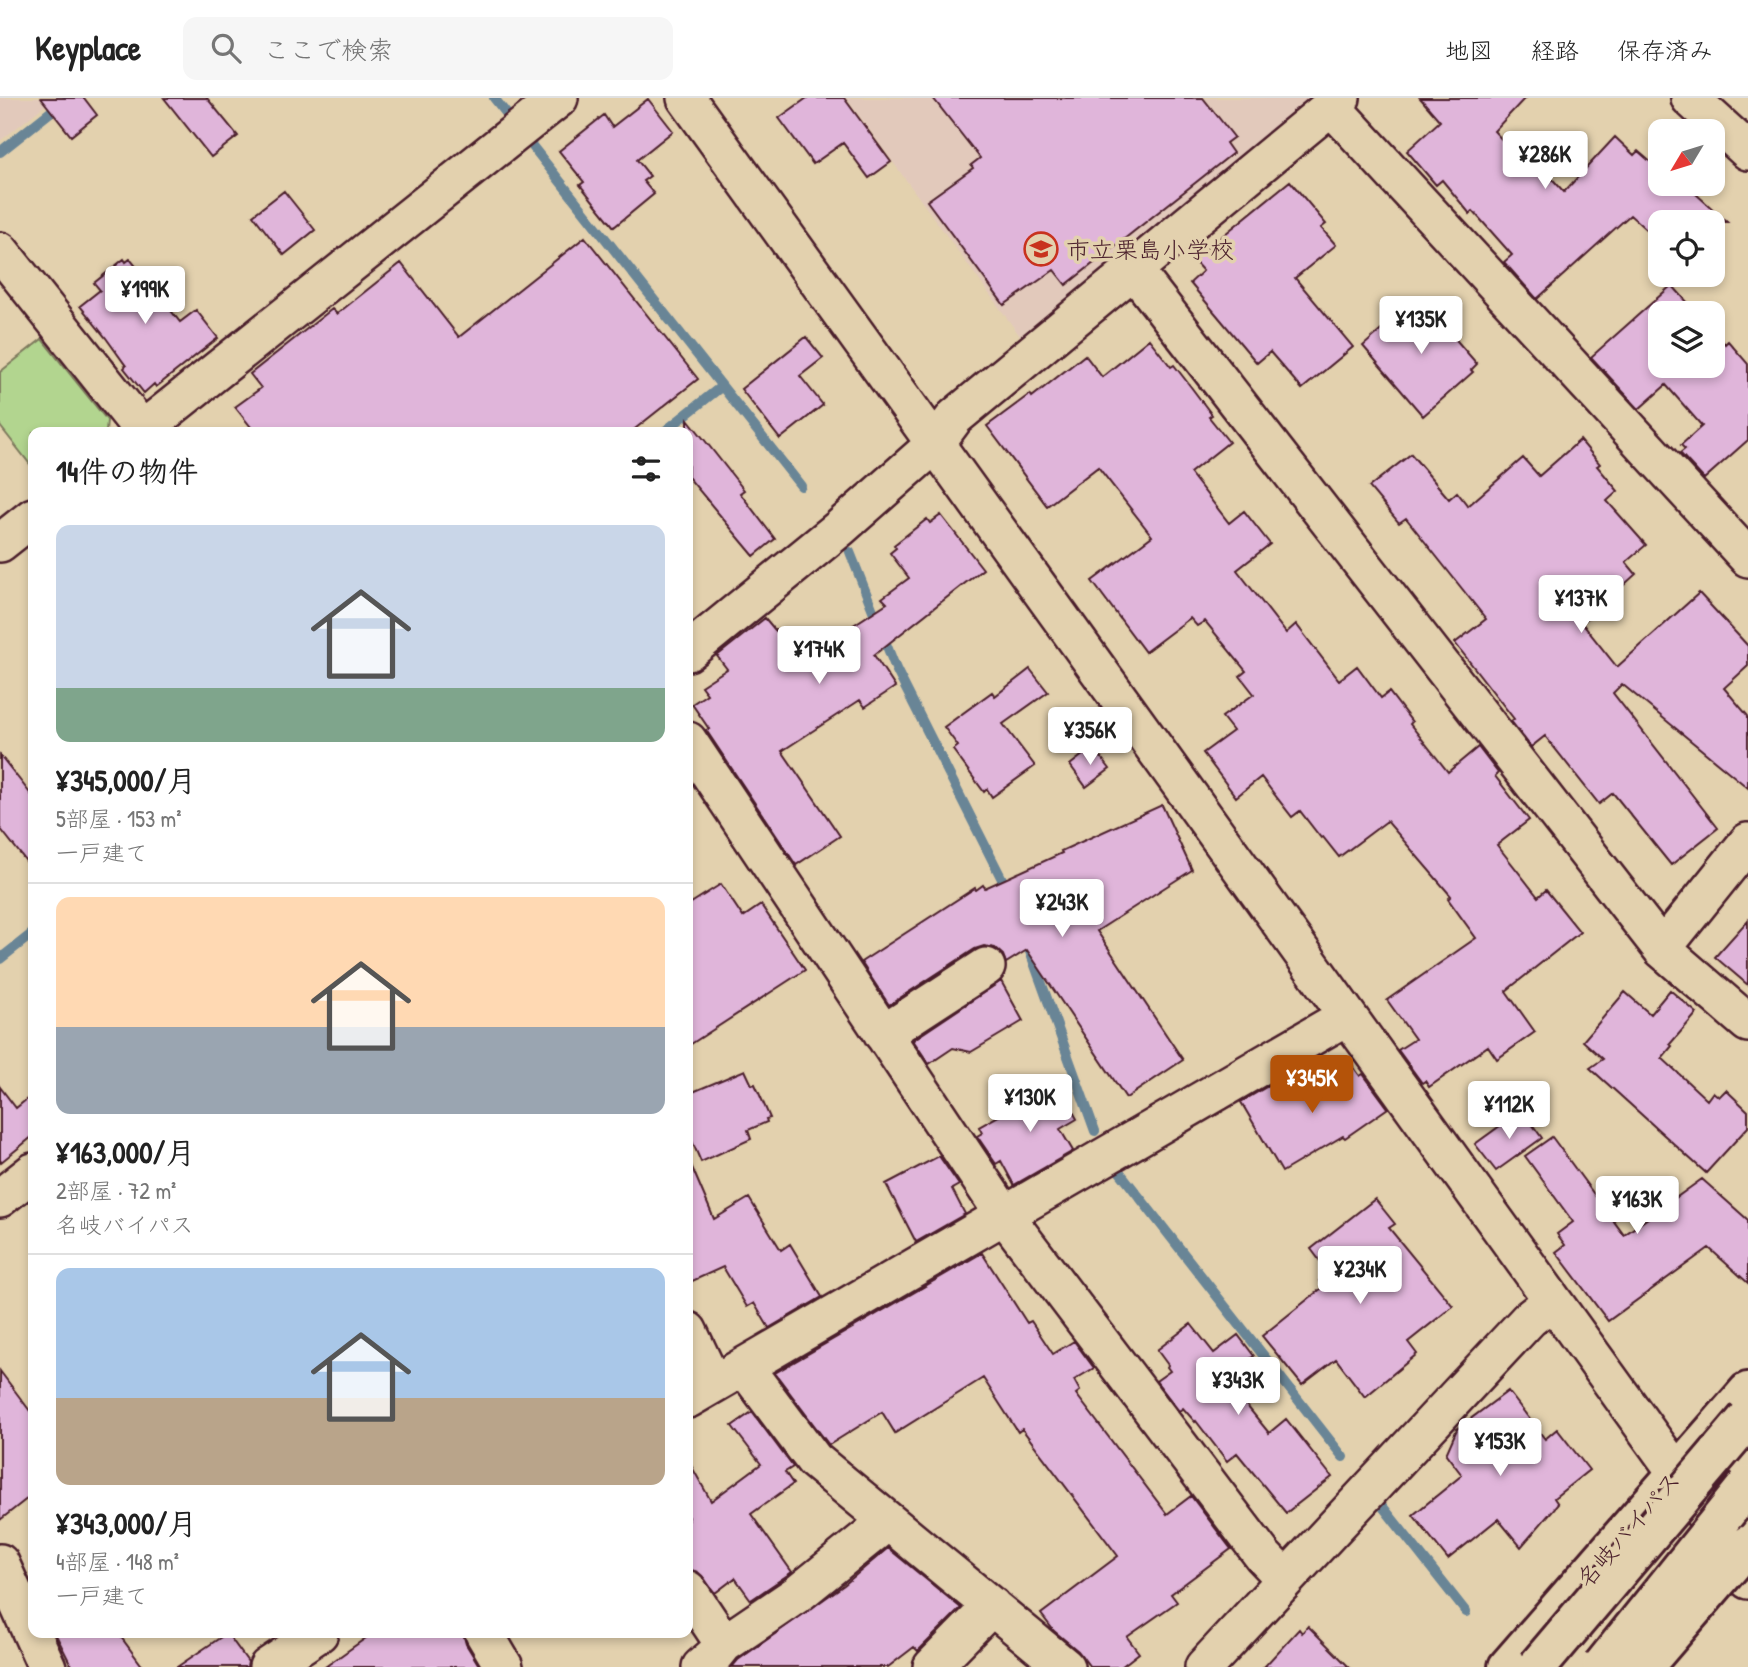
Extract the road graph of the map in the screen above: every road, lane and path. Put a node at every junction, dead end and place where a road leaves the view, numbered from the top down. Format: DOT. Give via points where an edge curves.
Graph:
graph roads {
  1 [pos="559,98"];
  2 [pos="686,98"];
  3 [pos="1690,98"];
  4 [pos="1336,102"];
  5 [pos="1748,151"];
  6 [pos="0,251"];
  7 [pos="1133,270"];
  8 [pos="139,427"];
  9 [pos="147,427"];
  10 [pos="935,443"];
  11 [pos="28,521"];
  12 [pos="0,543"];
  13 [pos="1748,558"];
  14 [pos="693,648"];
  15 [pos="693,749"];
  16 [pos="1748,842"];
  17 [pos="1662,949"];
  18 [pos="986,968"];
  19 [pos="1347,1016"];
  20 [pos="1748,1023"];
  21 [pos="883,1034"];
  22 [pos="1005,1216"];
  23 [pos="1552,1301"];
  24 [pos="693,1356"];
  25 [pos="745,1368"];
  26 [pos="700,1391"];
  27 [pos="1748,1392"];
  28 [pos="1748,1418"];
  29 [pos="1677,1473"];
  30 [pos="1748,1485"];
  31 [pos="888,1521"];
  32 [pos="0,1563"];
  33 [pos="1746,1564"];
  34 [pos="1285,1579"];
  35 [pos="8,1603"];
  36 [pos="693,1604"];
  37 [pos="992,1606"];
  38 [pos="28,1636"];
  39 [pos="29,1638"];
  40 [pos="487,1638"];
  41 [pos="712,1655"];
  42 [pos="47,1667"];
  43 [pos="504,1667"];
  44 [pos="932,1667"];
  45 [pos="1065,1667"];
  46 [pos="1204,1667"];
  47 [pos="1508,1667"];
  48 [pos="1537,1667"];
  49 [pos="1602,1667"];
  50 [pos="1643,1667"];
  51 [pos="1656,1667"];
  1 -- 9 [label="street"];
  2 -- 10 [label="street"];
  3 -- 5 [label="street"];
  4 -- 7 [label="street"];
  4 -- 13 [label="street"];
  6 -- 8 [label="street"];
  7 -- 10 [label="street" via="955,417"];
  7 -- 17 [label="street"];
  10 -- 14 [label="street"];
  10 -- 19 [label="street"];
  11 -- 12 [label="street"];
  15 -- 21 [label="street"];
  16 -- 17 [label="street"];
  17 -- 20 [label="street"];
  18 -- 21 [label="street"];
  19 -- 22 [label="street"];
  19 -- 23 [label="street"];
  21 -- 22 [label="street"];
  22 -- 25 [label="street"];
  22 -- 34 [label="street"];
  23 -- 29 [label="street"];
  23 -- 34 [label="street" via="1529,1319"];
  24 -- 26 [label="street"];
  25 -- 26 [label="street"];
  25 -- 31 [label="street" via="814,1460"];
  27 -- 29 [label="highway, 名岐バイパス"];
  28 -- 48 [label="highway, bridge"];
  29 -- 33 [label="street"];
  29 -- 47 [label="highway, 名岐バイパス"];
  30 -- 49 [label="highway, bridge"];
  31 -- 37 [label="street"];
  31 -- 41 [label="street"];
  32 -- 35 [label="street"];
  33 -- 50 [label="highway, bridge"];
  33 -- 51 [label="highway"];
  34 -- 46 [label="street"];
  35 -- 38 [label="street"];
  36 -- 41 [label="street"];
  37 -- 44 [label="street"];
  37 -- 45 [label="street"];
  39 -- 42 [label="street"];
  40 -- 43 [label="street"];
}
